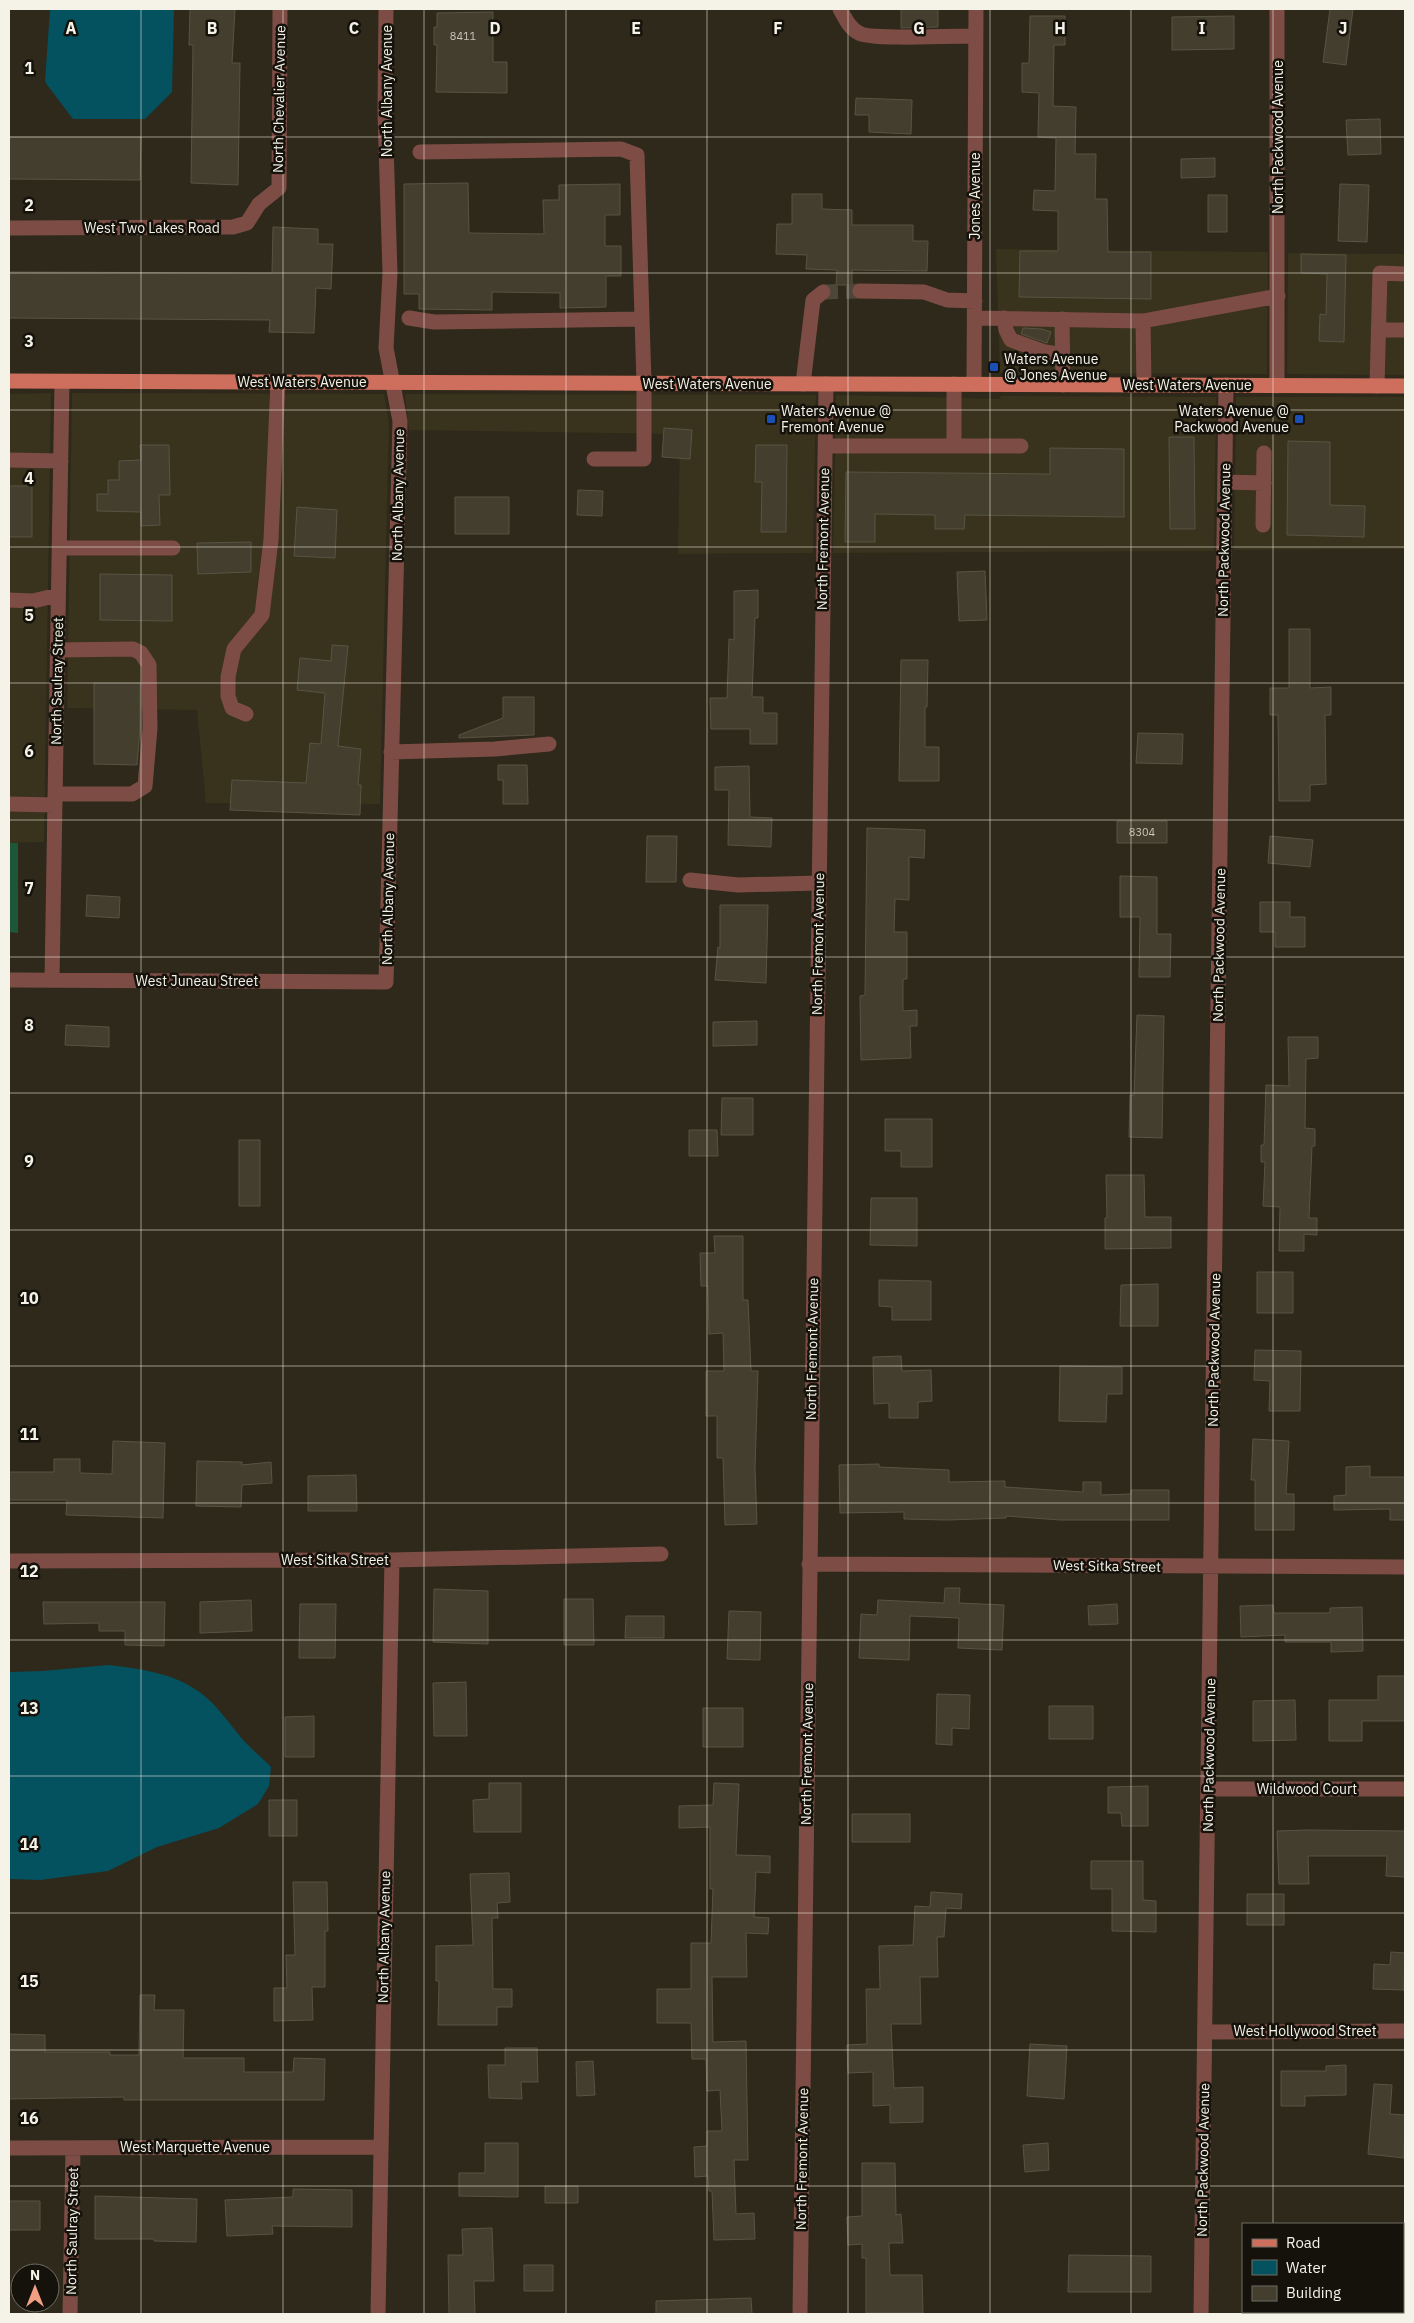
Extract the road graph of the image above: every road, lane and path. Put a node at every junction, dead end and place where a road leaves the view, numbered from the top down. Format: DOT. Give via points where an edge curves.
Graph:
graph roads {
  1 [pos="280,9"];
  2 [pos="386,9"];
  3 [pos="840,9"];
  4 [pos="976,9"];
  5 [pos="1278,9"];
  6 [pos="976,36"];
  7 [pos="420,152"];
  8 [pos="279,188"];
  9 [pos="9,228"];
  10 [pos="1405,274"];
  11 [pos="860,291"];
  12 [pos="823,292"];
  13 [pos="1278,296"];
  14 [pos="974,301"];
  15 [pos="409,318"];
  16 [pos="974,318"];
  17 [pos="1004,318"];
  18 [pos="642,320"];
  19 [pos="1062,320"];
  20 [pos="1143,321"];
  21 [pos="1379,330"];
  22 [pos="1405,330"];
  23 [pos="1063,355"];
  24 [pos="9,381"];
  25 [pos="62,382"];
  26 [pos="278,382"];
  27 [pos="392,383"];
  28 [pos="644,383"];
  29 [pos="803,384"];
  30 [pos="826,384"];
  31 [pos="954,384"];
  32 [pos="974,384"];
  33 [pos="1063,385"];
  34 [pos="1144,385"];
  35 [pos="1226,385"];
  36 [pos="1277,386"];
  37 [pos="1377,386"];
  38 [pos="1405,386"];
  39 [pos="825,446"];
  40 [pos="954,446"];
  41 [pos="1021,446"];
  42 [pos="1264,453"];
  43 [pos="594,459"];
  44 [pos="9,460"];
  45 [pos="60,460"];
  46 [pos="1225,482"];
  47 [pos="1264,483"];
  48 [pos="1263,525"];
  49 [pos="59,548"];
  50 [pos="173,548"];
  51 [pos="58,594"];
  52 [pos="9,600"];
  53 [pos="57,650"];
  54 [pos="246,714"];
  55 [pos="549,744"];
  56 [pos="392,752"];
  57 [pos="55,800"];
  58 [pos="9,804"];
  59 [pos="690,880"];
  60 [pos="819,883"];
  61 [pos="9,980"];
  62 [pos="52,980"];
  63 [pos="386,982"];
  64 [pos="660,1554"];
  65 [pos="392,1560"];
  66 [pos="9,1561"];
  67 [pos="810,1564"];
  68 [pos="1211,1567"];
  69 [pos="1405,1567"];
  70 [pos="1209,1789"];
  71 [pos="1405,1789"];
  72 [pos="1405,2031"];
  73 [pos="1206,2032"];
  74 [pos="380,2146"];
  75 [pos="9,2148"];
  76 [pos="73,2148"];
  77 [pos="70,2314"];
  78 [pos="378,2314"];
  79 [pos="800,2314"];
  80 [pos="1201,2314"];
  1 -- 8 [label="street, North Chevalier Avenue"];
  2 -- 27 [label="street, North Albany Avenue" via="390,273 386,348"];
  3 -- 6 [label="street" via="860,34"];
  4 -- 6 [label="street, Jones Avenue"];
  5 -- 13 [label="street, North Packwood Avenue"];
  6 -- 14 [label="street, Jones Avenue"];
  7 -- 18 [label="street" via="621,149 637,155"];
  8 -- 9 [label="street, West Two Lakes Road" via="259,204 247,223 233,227"];
  10 -- 21 [label="street" via="1380,273"];
  11 -- 14 [label="street" via="924,292 947,300"];
  12 -- 29 [label="street" via="813,300"];
  13 -- 20 [label="street"];
  13 -- 36 [label="street, North Packwood Avenue"];
  14 -- 16 [label="street, Jones Avenue"];
  15 -- 18 [label="street" via="434,322"];
  16 -- 17 [label="street"];
  16 -- 32 [label="street, Jones Avenue"];
  17 -- 19 [label="street"];
  17 -- 23 [label="street" via="1011,340"];
  18 -- 28 [label="street"];
  19 -- 20 [label="street"];
  19 -- 23 [label="street"];
  20 -- 34 [label="street"];
  21 -- 22 [label="street"];
  21 -- 37 [label="street"];
  23 -- 33 [label="street"];
  24 -- 25 [label="main road, West Waters Avenue"];
  25 -- 26 [label="main road, West Waters Avenue"];
  25 -- 45 [label="street, North Saulray Street"];
  26 -- 27 [label="main road, West Waters Avenue"];
  26 -- 54 [label="street" via="271,540 262,615 234,649 228,676 232,708"];
  27 -- 28 [label="main road, West Waters Avenue"];
  27 -- 56 [label="street, North Albany Avenue" via="400,421"];
  28 -- 29 [label="main road, West Waters Avenue"];
  28 -- 43 [label="street" via="644,459"];
  29 -- 30 [label="main road, West Waters Avenue"];
  30 -- 31 [label="main road, West Waters Avenue"];
  30 -- 39 [label="street, North Fremont Avenue"];
  31 -- 32 [label="main road, West Waters Avenue"];
  31 -- 40 [label="street"];
  32 -- 33 [label="main road, West Waters Avenue"];
  33 -- 34 [label="main road, West Waters Avenue"];
  34 -- 35 [label="main road, West Waters Avenue"];
  35 -- 36 [label="main road, West Waters Avenue"];
  35 -- 46 [label="street, North Packwood Avenue"];
  36 -- 37 [label="main road, West Waters Avenue"];
  37 -- 38 [label="main road, West Waters Avenue"];
  39 -- 40 [label="street"];
  39 -- 60 [label="street, North Fremont Avenue"];
  40 -- 41 [label="street"];
  42 -- 47 [label="street"];
  44 -- 45 [label="street"];
  45 -- 49 [label="street, North Saulray Street"];
  46 -- 47 [label="street"];
  46 -- 68 [label="street, North Packwood Avenue"];
  47 -- 48 [label="street"];
  49 -- 50 [label="street"];
  49 -- 51 [label="street, North Saulray Street"];
  51 -- 52 [label="street" via="33,601"];
  51 -- 53 [label="street, North Saulray Street"];
  53 -- 57 [label="street, North Saulray Street"];
  53 -- 57 [label="street" via="133,649 141,653 149,665 150,728 145,786 132,794"];
  55 -- 56 [label="street"];
  56 -- 63 [label="street, North Albany Avenue"];
  57 -- 58 [label="street"];
  57 -- 62 [label="street, North Saulray Street"];
  59 -- 60 [label="street" via="738,885"];
  60 -- 67 [label="street, North Fremont Avenue"];
  61 -- 62 [label="street, West Juneau Street"];
  62 -- 63 [label="street, West Juneau Street"];
  64 -- 65 [label="street, West Sitka Street"];
  65 -- 66 [label="street, West Sitka Street"];
  65 -- 74 [label="street, North Albany Avenue"];
  67 -- 68 [label="street, West Sitka Street"];
  67 -- 79 [label="street, North Fremont Avenue"];
  68 -- 69 [label="street, West Sitka Street"];
  68 -- 70 [label="street, North Packwood Avenue"];
  70 -- 71 [label="street, Wildwood Court"];
  70 -- 73 [label="street, North Packwood Avenue"];
  72 -- 73 [label="street, West Hollywood Street"];
  73 -- 80 [label="street, North Packwood Avenue"];
  74 -- 76 [label="street, West Marquette Avenue"];
  74 -- 78 [label="street, North Albany Avenue"];
  75 -- 76 [label="street, West Marquette Avenue"];
  76 -- 77 [label="street, North Saulray Street"];
}
